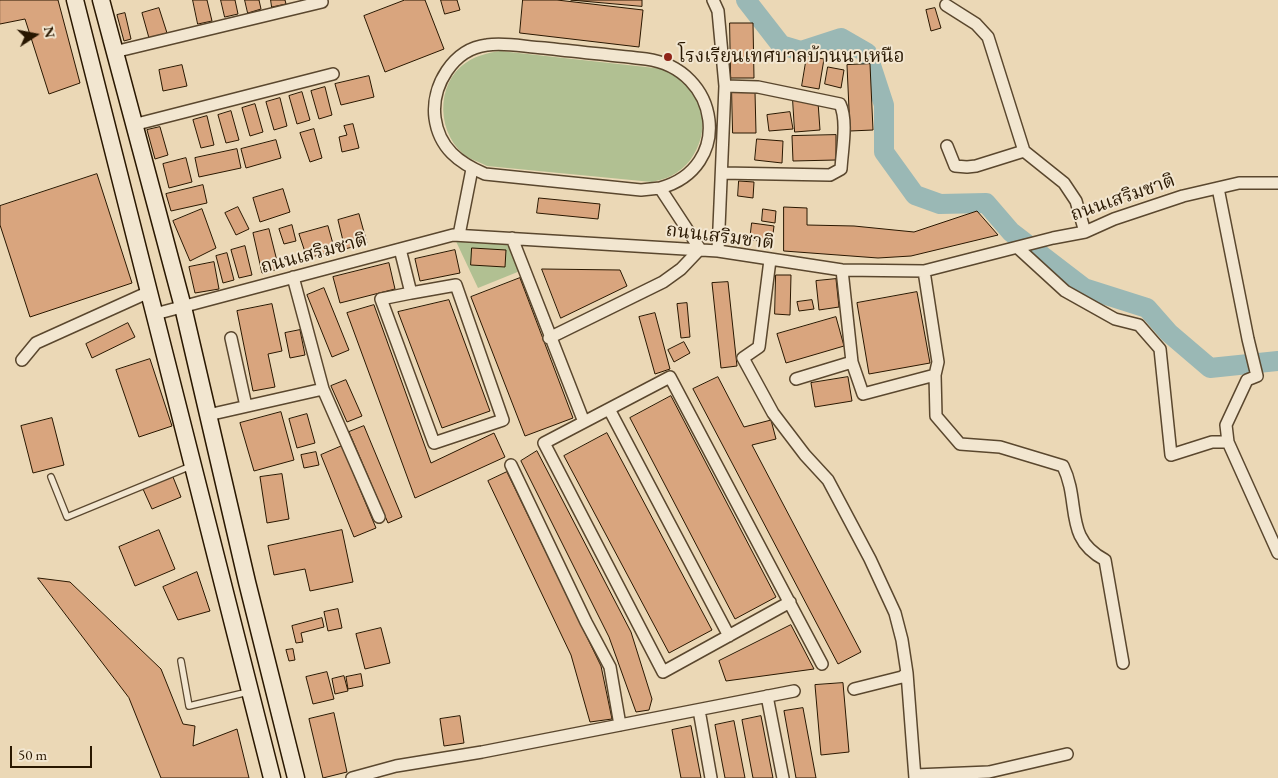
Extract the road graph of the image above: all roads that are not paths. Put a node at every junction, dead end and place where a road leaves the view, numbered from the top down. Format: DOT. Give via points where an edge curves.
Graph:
graph roads {
  1 [pos="75,0"];
  2 [pos="101,0"];
  3 [pos="713,0"];
  4 [pos="322,2"];
  5 [pos="946,5"];
  6 [pos="114,52"];
  7 [pos="333,74"];
  8 [pos="724,86"];
  9 [pos="133,125"];
  10 [pos="947,146"];
  11 [pos="1024,151"];
  12 [pos="472,169"];
  13 [pos="722,173"];
  14 [pos="1278,182"];
  15 [pos="660,188"];
  16 [pos="1218,188"];
  17 [pos="1085,232"];
  18 [pos="459,235"];
  19 [pos="512,238"];
  20 [pos="1018,248"];
  21 [pos="400,249"];
  22 [pos="700,249"];
  23 [pos="718,251"];
  24 [pos="770,260"];
  25 [pos="842,270"];
  26 [pos="924,271"];
  27 [pos="292,277"];
  28 [pos="149,292"];
  29 [pos="410,293"];
  30 [pos="183,307"];
  31 [pos="155,314"];
  32 [pos="231,338"];
  33 [pos="549,338"];
  34 [pos="22,360"];
  35 [pos="852,362"];
  36 [pos="935,375"];
  37 [pos="796,379"];
  38 [pos="323,389"];
  39 [pos="246,406"];
  40 [pos="608,409"];
  41 [pos="208,415"];
  42 [pos="584,422"];
  43 [pos="1228,442"];
  44 [pos="511,465"];
  45 [pos="193,466"];
  46 [pos="51,477"];
  47 [pos="379,517"];
  48 [pos="1278,553"];
  49 [pos="790,602"];
  50 [pos="729,636"];
  51 [pos="180,661"];
  52 [pos="1123,663"];
  53 [pos="822,664"];
  54 [pos="907,673"];
  55 [pos="854,689"];
  56 [pos="250,691"];
  57 [pos="794,691"];
  58 [pos="767,696"];
  59 [pos="699,710"];
  60 [pos="620,725"];
  61 [pos="1067,754"];
  62 [pos="915,776"];
  63 [pos="272,778"];
  64 [pos="296,778"];
  65 [pos="352,778"];
  66 [pos="711,778"];
  67 [pos="783,778"];
  1 -- 28 [label="main road"];
  2 -- 6 [label="main road"];
  3 -- 8 [label="street" via="718,12"];
  4 -- 6 [label="street"];
  5 -- 11 [label="street" via="976,24 988,36"];
  6 -- 9 [label="main road"];
  7 -- 9 [label="street"];
  8 -- 13 [label="street"];
  8 -- 13 [label="street" via="758,87 840,104 843,136 841,169 830,176"];
  9 -- 30 [label="main road"];
  10 -- 11 [label="street" via="955,166 967,167"];
  11 -- 17 [label="street" via="1064,184 1076,201"];
  12 -- 15 [label="street" via="495,175 641,190"];
  12 -- 15 [label="street" via="449,152 438,133 434,112 437,90 447,71 462,55 481,46 502,44 646,58 667,63 686,74 700,91 709,123 707,144 696,165 680,180"];
  12 -- 18 [label="street"];
  13 -- 23 [label="street"];
  14 -- 16 [label="street, ถนนเสริมชาติ" via="1240,183"];
  15 -- 22 [label="street"];
  16 -- 17 [label="street, ถนนเสริมชาติ" via="1174,199"];
  16 -- 43 [label="street" via="1257,376 1246,380 1226,425"];
  17 -- 20 [label="street, ถนนเสริมชาติ"];
  18 -- 19 [label="street, ถนนเสริมชาติ"];
  18 -- 21 [label="street, ถนนเสริมชาติ"];
  19 -- 22 [label="street, ถนนเสริมชาติ"];
  19 -- 33 [label="street"];
  20 -- 26 [label="street, ถนนเสริมชาติ"];
  20 -- 43 [label="street" via="1065,292 1114,319 1138,324 1160,349 1171,454 1212,442"];
  21 -- 27 [label="street, ถนนเสริมชาติ"];
  21 -- 29 [label="street"];
  22 -- 23 [label="street, ถนนเสริมชาติ"];
  22 -- 33 [label="street" via="682,269 664,282"];
  23 -- 24 [label="street, ถนนเสริมชาติ"];
  24 -- 25 [label="street, ถนนเสริมชาติ"];
  24 -- 54 [label="street" via="759,347 743,358 773,413 805,456 828,480 870,558 895,613"];
  25 -- 26 [label="street, ถนนเสริมชาติ"];
  25 -- 35 [label="street"];
  26 -- 36 [label="street" via="938,362"];
  27 -- 30 [label="street, ถนนเสริมชาติ"];
  27 -- 38 [label="street"];
  28 -- 31 [label="main road"];
  28 -- 34 [label="street" via="36,343"];
  29 -- 29 [label="street" via="456,285 503,420 434,443 381,300"];
  30 -- 31 [label="street, ถนนเสริมชาติ"];
  30 -- 41 [label="main road"];
  31 -- 45 [label="main road"];
  32 -- 39 [label="street"];
  33 -- 42 [label="street"];
  35 -- 36 [label="street" via="863,394"];
  35 -- 37 [label="street"];
  36 -- 52 [label="street" via="936,416 960,444 1000,448 1063,466 1071,482 1078,535 1091,553 1104,560"];
  38 -- 39 [label="street"];
  38 -- 47 [label="street"];
  39 -- 41 [label="street"];
  40 -- 42 [label="street"];
  40 -- 49 [label="street" via="670,377"];
  40 -- 50 [label="street"];
  41 -- 64 [label="main road"];
  42 -- 50 [label="street" via="544,443 663,672"];
  43 -- 48 [label="street"];
  44 -- 60 [label="street" via="610,667"];
  45 -- 46 [label="lane" via="67,517"];
  45 -- 56 [label="main road"];
  49 -- 50 [label="street"];
  49 -- 53 [label="street"];
  51 -- 56 [label="lane" via="189,706"];
  54 -- 55 [label="street"];
  54 -- 62 [label="street"];
  56 -- 63 [label="main road"];
  57 -- 58 [label="street"];
  58 -- 59 [label="street"];
  58 -- 67 [label="street"];
  59 -- 60 [label="street"];
  59 -- 66 [label="street"];
  60 -- 65 [label="street" via="396,766"];
  61 -- 62 [label="street" via="989,772"];
}
